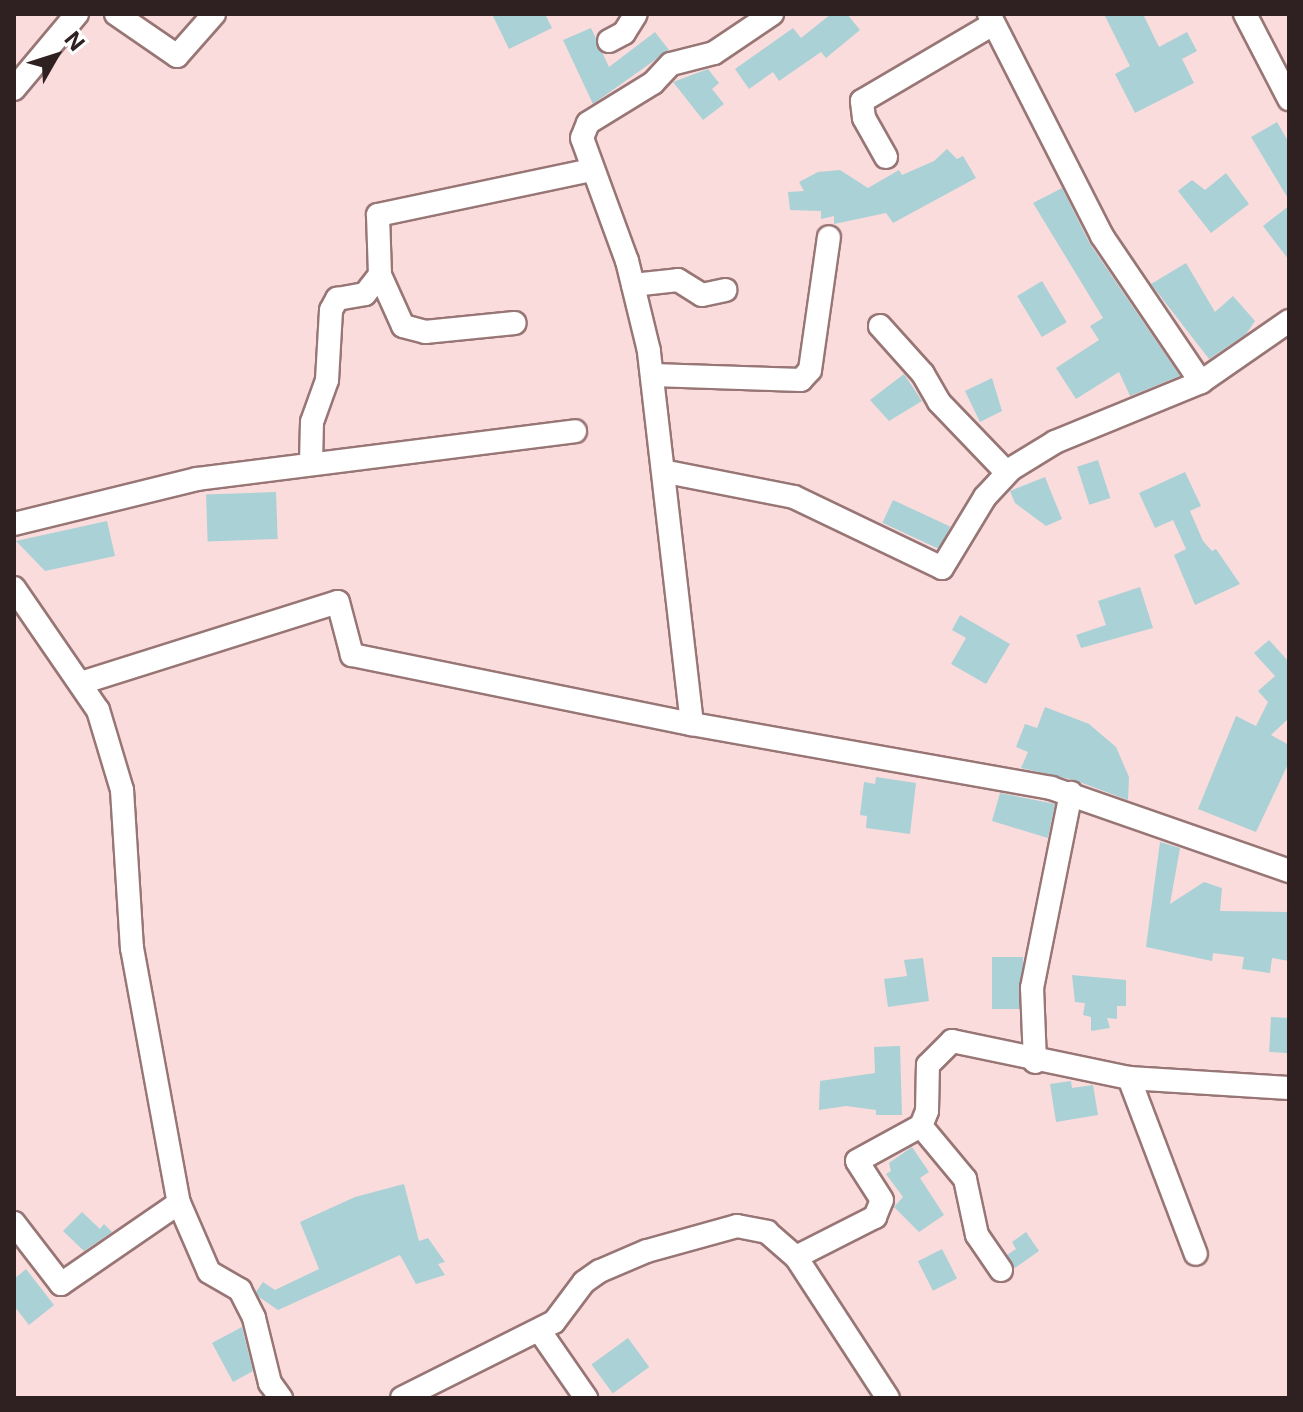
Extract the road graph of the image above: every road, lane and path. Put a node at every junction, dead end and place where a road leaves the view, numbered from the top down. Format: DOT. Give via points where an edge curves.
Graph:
graph roads {
  1 [pos="77,14"];
  2 [pos="116,14"];
  3 [pos="214,14"];
  4 [pos="636,14"];
  5 [pos="772,14"];
  6 [pos="1245,14"];
  7 [pos="991,19"];
  8 [pos="609,41"];
  9 [pos="14,89"];
  10 [pos="1289,99"];
  11 [pos="886,157"];
  12 [pos="592,170"];
  13 [pos="829,237"];
  14 [pos="380,275"];
  15 [pos="633,285"];
  16 [pos="725,290"];
  17 [pos="1289,321"];
  18 [pos="515,323"];
  19 [pos="880,326"];
  20 [pos="653,375"];
  21 [pos="1201,382"];
  22 [pos="575,431"];
  23 [pos="311,463"];
  24 [pos="667,472"];
  25 [pos="1007,473"];
  26 [pos="14,524"];
  27 [pos="14,588"];
  28 [pos="84,682"];
  29 [pos="692,724"];
  30 [pos="1071,793"];
  31 [pos="1289,871"];
  32 [pos="1035,1062"];
  33 [pos="1129,1078"];
  34 [pos="1289,1088"];
  35 [pos="921,1126"];
  36 [pos="179,1203"];
  37 [pos="14,1223"];
  38 [pos="1196,1254"];
  39 [pos="796,1257"];
  40 [pos="1001,1270"];
  41 [pos="539,1330"];
  42 [pos="281,1398"];
  43 [pos="402,1398"];
  44 [pos="586,1398"];
  45 [pos="888,1398"];
  1 -- 9 [label="street"];
  2 -- 3 [label="street" via="177,56"];
  4 -- 8 [label="street" via="624,33"];
  5 -- 12 [label="street" via="714,53 671,64 653,83 588,123 582,138"];
  6 -- 10 [label="street"];
  7 -- 11 [label="street" via="862,101 864,118"];
  7 -- 21 [label="street" via="1102,236"];
  12 -- 14 [label="street" via="378,215"];
  12 -- 15 [label="street"];
  13 -- 20 [label="street" via="810,370 801,380"];
  14 -- 18 [label="street" via="403,326 425,332"];
  14 -- 23 [label="street" via="365,294 337,299 331,310 327,380 312,422"];
  15 -- 16 [label="street" via="678,280 702,295"];
  15 -- 20 [label="street"];
  17 -- 21 [label="street"];
  19 -- 25 [label="street" via="923,374 939,402"];
  20 -- 24 [label="street"];
  21 -- 25 [label="street" via="1055,442"];
  22 -- 23 [label="street"];
  23 -- 26 [label="street" via="157,486"];
  24 -- 25 [label="street" via="794,497 942,568 985,497"];
  24 -- 29 [label="street"];
  27 -- 28 [label="street"];
  28 -- 29 [label="street" via="338,602 352,655"];
  28 -- 36 [label="street" via="122,790 132,948"];
  29 -- 30 [label="street" via="821,743"];
  30 -- 31 [label="street"];
  30 -- 32 [label="street" via="1032,988"];
  32 -- 33 [label="street"];
  32 -- 35 [label="street" via="952,1041 928,1065 927,1111"];
  33 -- 34 [label="street"];
  33 -- 38 [label="street"];
  35 -- 39 [label="street" via="857,1161 882,1200 875,1217"];
  35 -- 40 [label="street" via="965,1179 977,1235"];
  36 -- 37 [label="street" via="61,1284"];
  36 -- 42 [label="street" via="209,1272 240,1290 254,1318 270,1383"];
  39 -- 41 [label="street" via="767,1232 737,1226 647,1251 584,1282 565,1314"];
  39 -- 45 [label="street"];
  41 -- 43 [label="street"];
  41 -- 44 [label="street"];
}
